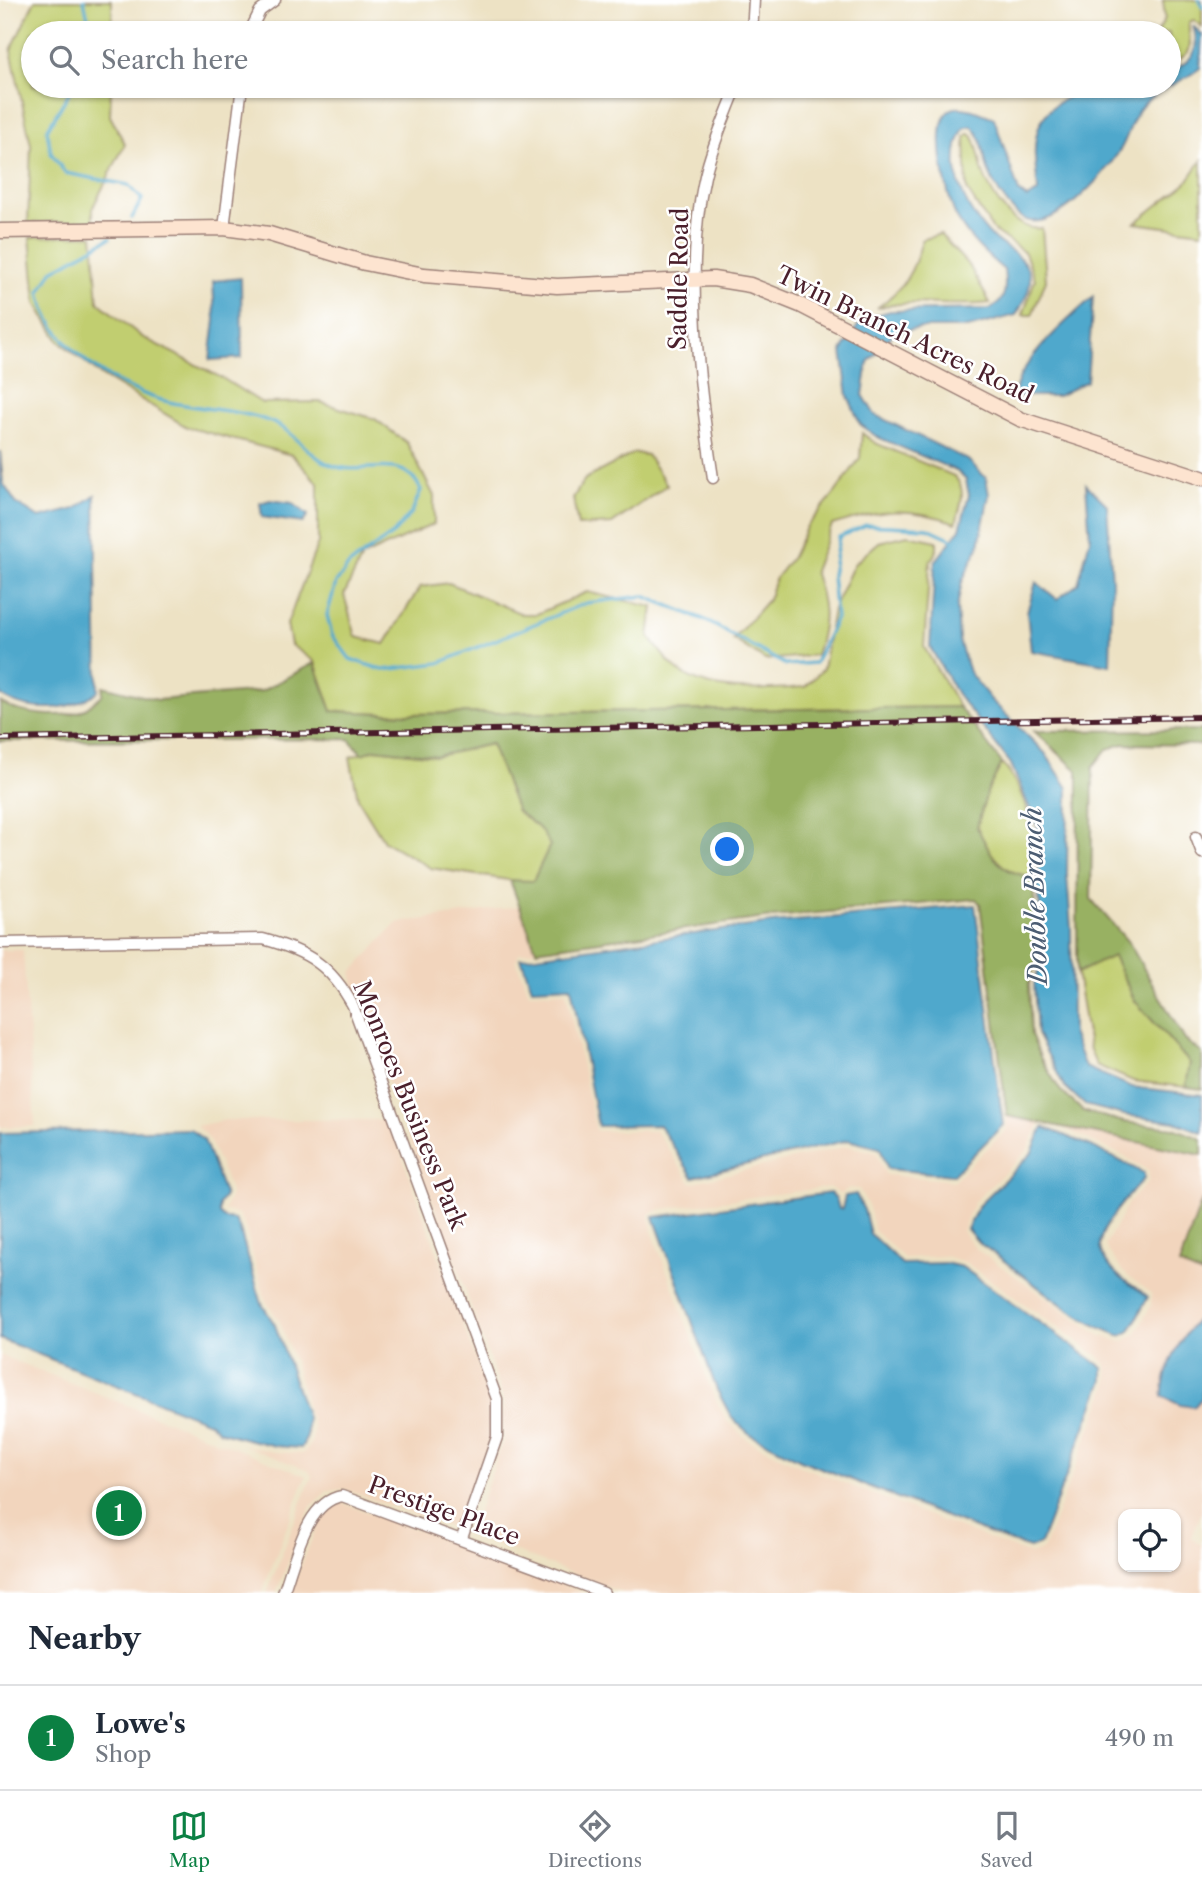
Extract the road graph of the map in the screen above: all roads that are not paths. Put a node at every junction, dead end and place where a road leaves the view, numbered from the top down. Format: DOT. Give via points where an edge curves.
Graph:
graph roads {
  1 [pos="275,0"];
  2 [pos="754,0"];
  3 [pos="255,21"];
  4 [pos="753,21"];
  5 [pos="240,98"];
  6 [pos="733,98"];
  7 [pos="224,228"];
  8 [pos="0,231"];
  9 [pos="697,278"];
  10 [pos="713,478"];
  11 [pos="1202,478"];
  12 [pos="1196,837"];
  13 [pos="1202,853"];
  14 [pos="0,943"];
  15 [pos="462,1538"];
  16 [pos="283,1593"];
  17 [pos="604,1593"];
  1 -- 3 [label="street"];
  2 -- 4 [label="street"];
  5 -- 7 [label="street"];
  6 -- 9 [label="street, Saddle Road" via="705,175"];
  7 -- 8 [label="street, Twin Branch Acres Road"];
  7 -- 9 [label="street, Twin Branch Acres Road" via="269,234 365,263 443,278 557,286"];
  9 -- 10 [label="street, Saddle Road" via="698,385"];
  9 -- 11 [label="street, Twin Branch Acres Road" via="766,290 1020,419"];
  12 -- 13 [label="street"];
  14 -- 15 [label="street, Monroes Business Park" via="263,939 296,948 340,981 354,1006 497,1399 497,1437"];
  15 -- 16 [label="street, Prestige Place" via="342,1496 328,1498 317,1509"];
  15 -- 17 [label="street, Prestige Place"];
}
